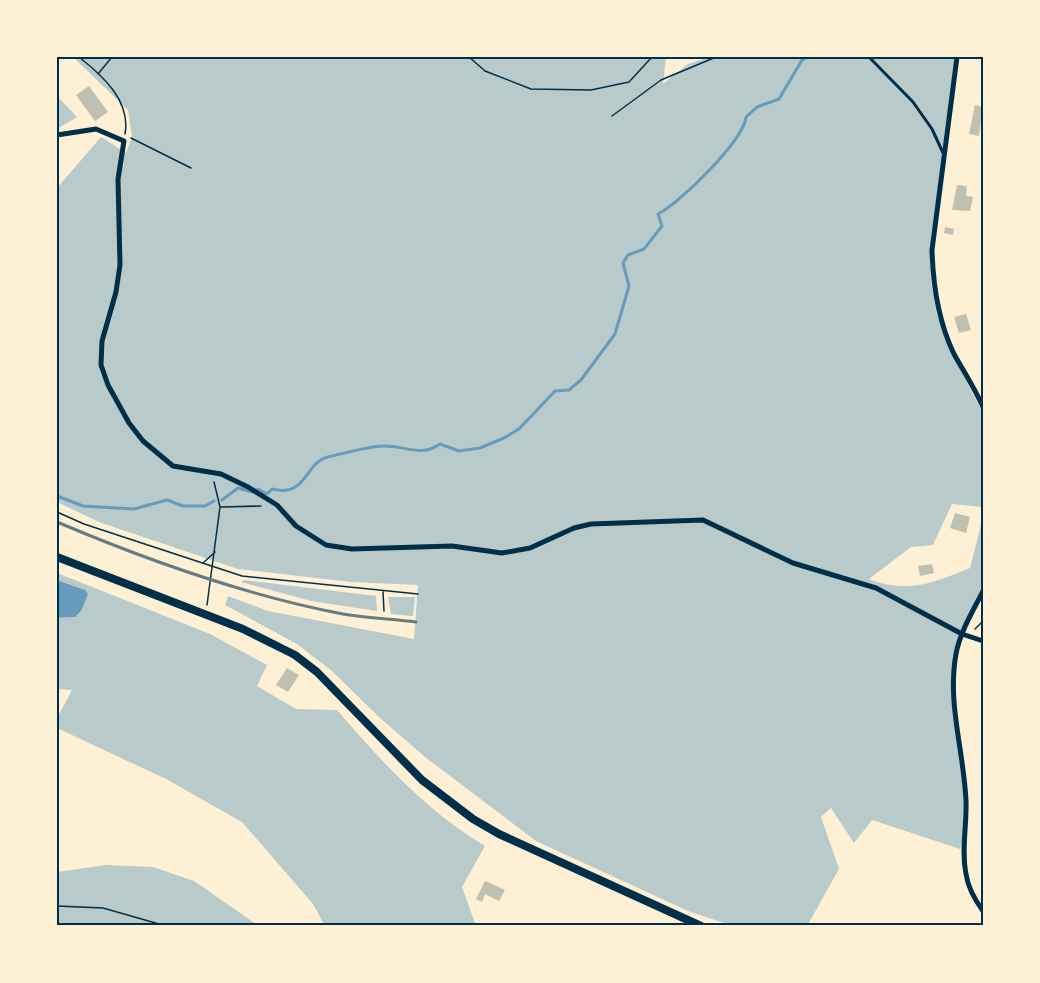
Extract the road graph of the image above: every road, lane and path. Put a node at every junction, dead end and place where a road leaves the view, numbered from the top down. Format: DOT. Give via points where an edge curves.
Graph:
graph roads {
  1 [pos="79,57"];
  2 [pos="112,57"];
  3 [pos="469,57"];
  4 [pos="652,57"];
  5 [pos="716,57"];
  6 [pos="870,57"];
  7 [pos="957,57"];
  8 [pos="98,74"];
  9 [pos="612,116"];
  10 [pos="57,135"];
  11 [pos="124,138"];
  12 [pos="944,155"];
  13 [pos="191,168"];
  14 [pos="983,407"];
  15 [pos="210,471"];
  16 [pos="277,505"];
  17 [pos="220,507"];
  18 [pos="57,512"];
  19 [pos="216,552"];
  20 [pos="57,557"];
  21 [pos="203,564"];
  22 [pos="383,591"];
  23 [pos="983,591"];
  24 [pos="418,594"];
  25 [pos="209,596"];
  26 [pos="384,611"];
  27 [pos="962,634"];
  28 [pos="983,641"];
  29 [pos="57,906"];
  30 [pos="983,911"];
  31 [pos="166,926"];
  32 [pos="701,926"];
  1 -- 8 [label="path"];
  2 -- 8 [label="path"];
  3 -- 4 [label="path" via="485,71 531,89 591,90 629,82"];
  5 -- 9 [label="path" via="661,80"];
  6 -- 12 [label="lane" via="913,102"];
  7 -- 12 [label="street"];
  8 -- 11 [label="path" via="119,97 127,123"];
  10 -- 11 [label="street" via="96,129"];
  11 -- 13 [label="path"];
  11 -- 15 [label="street" via="118,179 120,265 102,342 101,365 119,404 143,441 173,466"];
  12 -- 14 [label="street" via="932,250 933,281 939,314 954,353"];
  15 -- 16 [label="street"];
  15 -- 17 [label="path"];
  16 -- 17 [label="path"];
  16 -- 27 [label="street" via="309,536 326,546 352,549 452,546 502,553 530,548 591,524 703,520 793,563 876,588"];
  17 -- 19 [label="path"];
  18 -- 21 [label="path"];
  19 -- 21 [label="path"];
  19 -- 25 [label="path"];
  20 -- 32 [label="main road" via="243,629 295,655 317,672 422,780 473,819"];
  21 -- 22 [label="path" via="243,576"];
  22 -- 24 [label="path"];
  22 -- 26 [label="path"];
  23 -- 27 [label="street"];
  27 -- 28 [label="street"];
  27 -- 30 [label="street" via="954,678 966,798 964,858 974,898"];
  29 -- 31 [label="path" via="103,908"];
}
